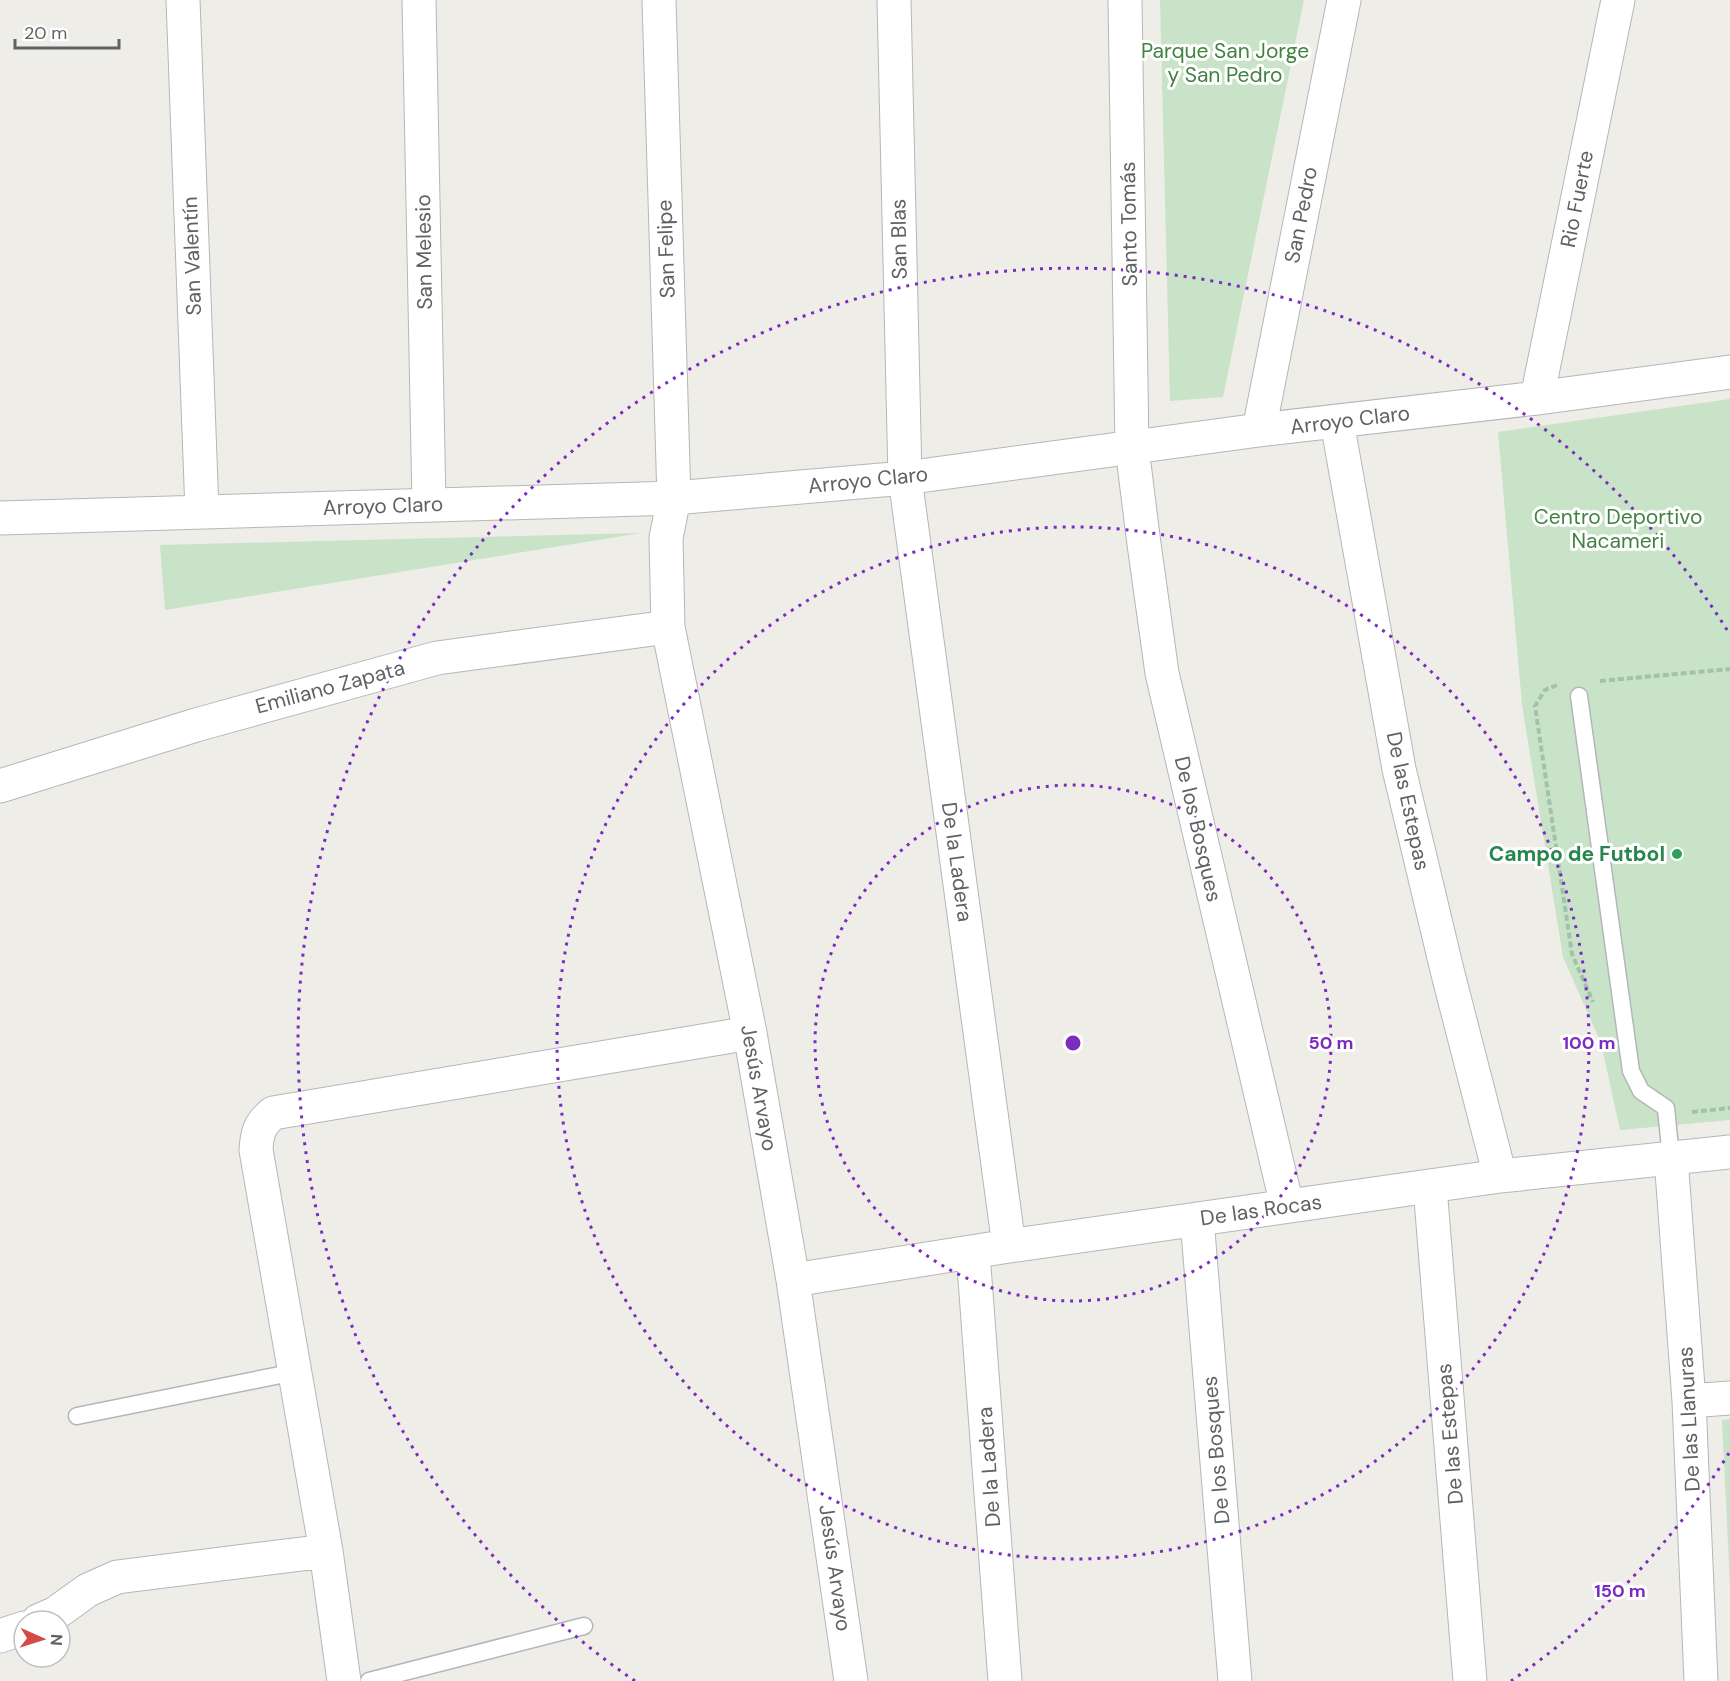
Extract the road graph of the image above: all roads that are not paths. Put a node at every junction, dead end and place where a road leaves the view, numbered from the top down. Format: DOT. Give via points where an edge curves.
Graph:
graph roads {
  1 [pos="183,0"];
  2 [pos="419,0"];
  3 [pos="658,0"];
  4 [pos="894,0"];
  5 [pos="1125,0"];
  6 [pos="1344,0"];
  7 [pos="1618,0"];
  8 [pos="1730,372"];
  9 [pos="1537,398"];
  10 [pos="1337,422"];
  11 [pos="1259,430"];
  12 [pos="1132,448"];
  13 [pos="905,478"];
  14 [pos="674,498"];
  15 [pos="429,504"];
  16 [pos="202,512"];
  17 [pos="0,518"];
  18 [pos="668,627"];
  19 [pos="1579,696"];
  20 [pos="0,786"];
  21 [pos="750,1033"];
  22 [pos="1730,1152"];
  23 [pos="1671,1158"];
  24 [pos="1500,1176"];
  25 [pos="1430,1187"];
  26 [pos="1287,1206"];
  27 [pos="1197,1219"];
  28 [pos="1009,1246"];
  29 [pos="973,1253"];
  30 [pos="793,1280"];
  31 [pos="294,1372"];
  32 [pos="1730,1398"];
  33 [pos="1689,1401"];
  34 [pos="77,1416"];
  35 [pos="326,1551"];
  36 [pos="62,1609"];
  37 [pos="584,1626"];
  38 [pos="344,1681"];
  39 [pos="369,1681"];
  40 [pos="851,1681"];
  41 [pos="1005,1681"];
  42 [pos="1235,1681"];
  43 [pos="1470,1681"];
  44 [pos="1701,1681"];
  1 -- 16 [label="street, San Valentín"];
  2 -- 15 [label="street, San Melesio"];
  3 -- 14 [label="street, San Felipe"];
  4 -- 13 [label="street, San Blas"];
  5 -- 12 [label="street, Santo Tomás"];
  6 -- 11 [label="street, San Pedro"];
  7 -- 9 [label="street, Rio Fuerte"];
  8 -- 9 [label="street, Arroyo Claro"];
  9 -- 10 [label="street, Arroyo Claro"];
  10 -- 11 [label="street, Arroyo Claro"];
  10 -- 24 [label="street, De las Estepas" via="1399,768"];
  11 -- 12 [label="street, Arroyo Claro"];
  12 -- 13 [label="street, Arroyo Claro"];
  12 -- 26 [label="street, De los Bosques" via="1162,673"];
  13 -- 14 [label="street, Arroyo Claro"];
  13 -- 28 [label="street, De la Ladera"];
  14 -- 15 [label="street, Arroyo Claro"];
  14 -- 18 [label="street, Jesús Arvayo" via="666,538"];
  15 -- 16 [label="street, Arroyo Claro"];
  16 -- 17 [label="street, Arroyo Claro"];
  18 -- 20 [label="street, Emiliano Zapata" via="437,658 195,725"];
  18 -- 21 [label="street, Jesús Arvayo"];
  19 -- 23 [label="lane" via="1631,1071 1641,1091 1666,1108"];
  21 -- 30 [label="street, Jesús Arvayo"];
  21 -- 31 [label="street" via="273,1113 257,1132 256,1150"];
  22 -- 23 [label="street, De las Rocas"];
  23 -- 24 [label="street, De las Rocas"];
  23 -- 33 [label="street, De las Llanuras"];
  24 -- 25 [label="street, De las Rocas"];
  25 -- 26 [label="street, De las Rocas"];
  25 -- 43 [label="street, De las Estepas"];
  26 -- 27 [label="street, De las Rocas"];
  27 -- 28 [label="street, De las Rocas"];
  27 -- 42 [label="street, De los Bosques"];
  28 -- 29 [label="street, De las Rocas"];
  29 -- 30 [label="street, De las Rocas"];
  29 -- 41 [label="street, De la Ladera"];
  30 -- 40 [label="street, Jesús Arvayo"];
  31 -- 34 [label="lane"];
  31 -- 35 [label="street"];
  32 -- 33 [label="street"];
  33 -- 44 [label="street, De las Llanuras"];
  35 -- 36 [label="street" via="117,1577 88,1590"];
  35 -- 38 [label="street"];
  37 -- 39 [label="lane"];
}
